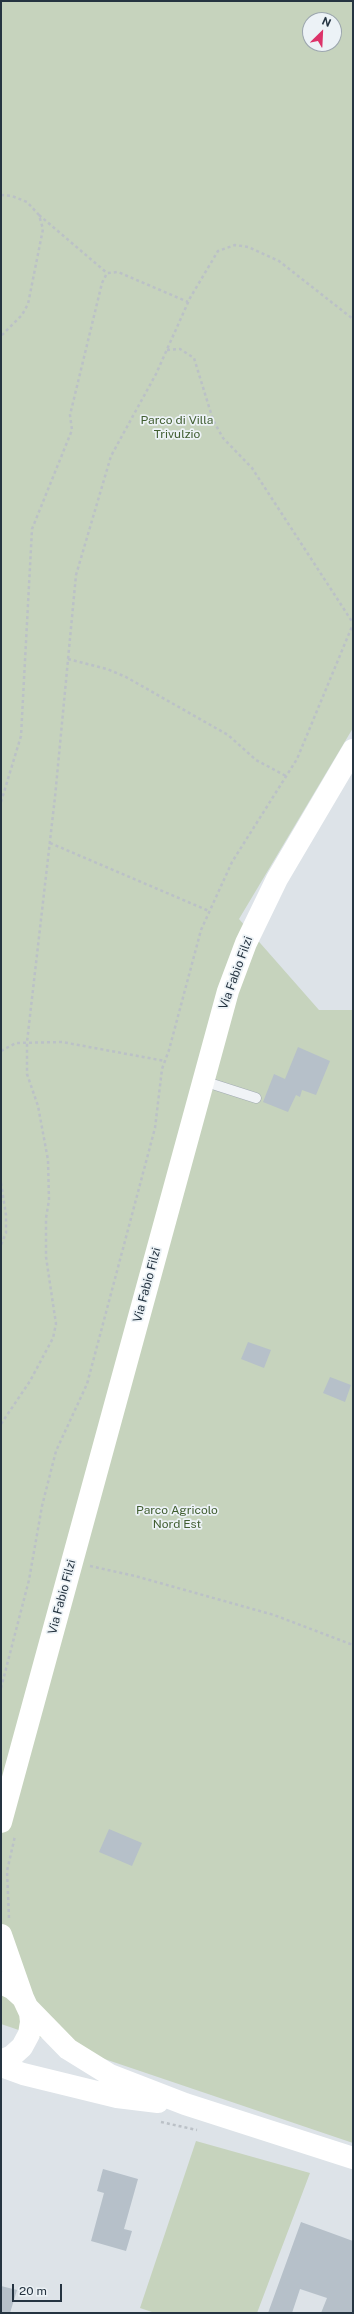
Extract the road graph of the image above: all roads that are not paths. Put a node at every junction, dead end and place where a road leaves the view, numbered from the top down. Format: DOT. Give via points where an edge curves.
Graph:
graph roads {
  1 [pos="353,750"];
  2 [pos="203,1081"];
  3 [pos="256,1098"];
  4 [pos="5,1823"];
  5 [pos="6,1930"];
  6 [pos="1,1983"];
  7 [pos="26,2003"];
  8 [pos="1,2061"];
  9 [pos="1,2066"];
  10 [pos="185,2104"];
  11 [pos="353,2158"];
  1 -- 2 [label="street, Via Fabio Filzi" via="277,879 246,943 228,991"];
  2 -- 3 [label="lane"];
  2 -- 4 [label="street, Via Fabio Filzi"];
  5 -- 7 [label="street"];
  6 -- 7 [label="street" via="13,1989"];
  7 -- 8 [label="street" via="31,2022 27,2038 15,2054"];
  7 -- 10 [label="street" via="68,2049 88,2063 110,2075"];
  9 -- 10 [label="street" via="23,2074 118,2097"];
  10 -- 11 [label="street"];
}
